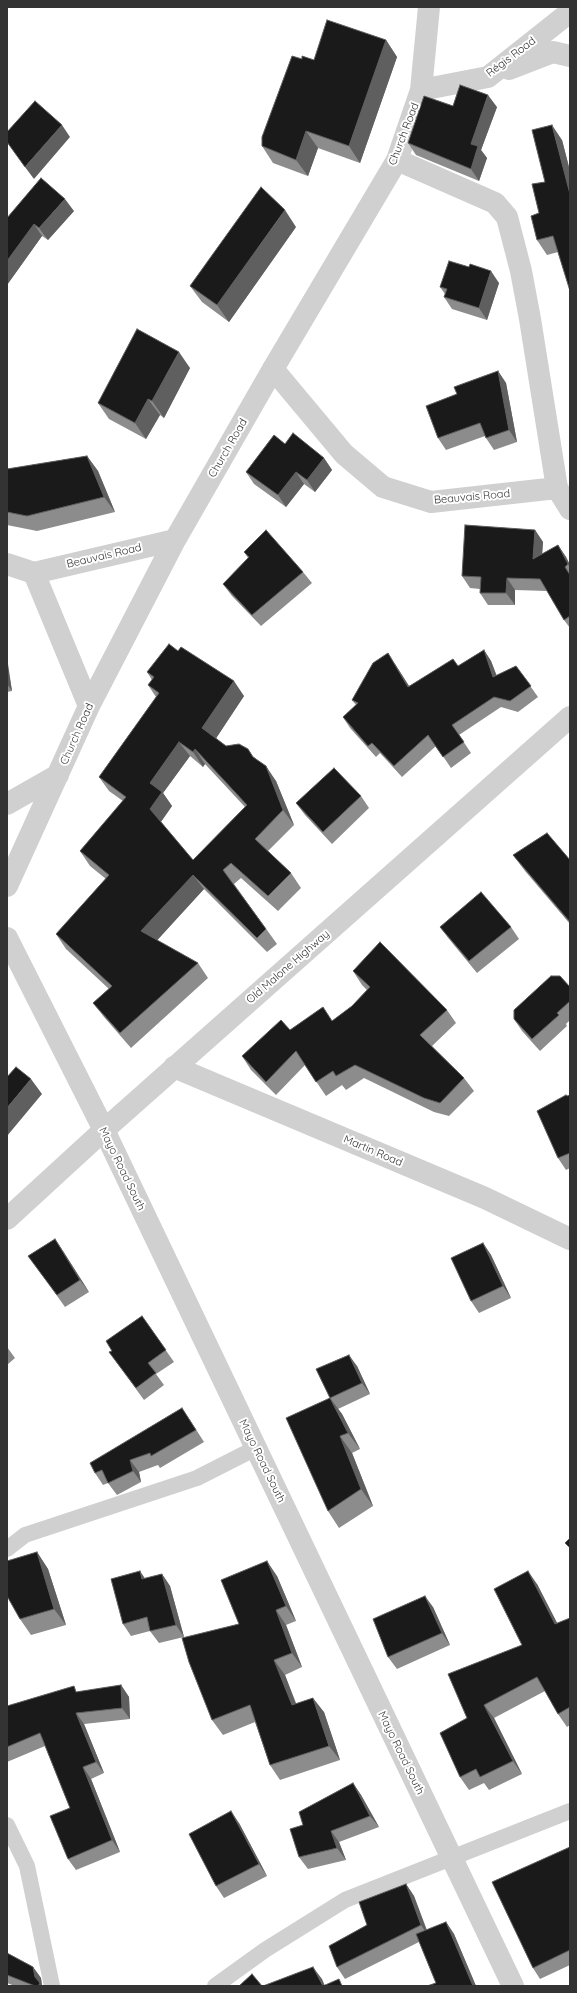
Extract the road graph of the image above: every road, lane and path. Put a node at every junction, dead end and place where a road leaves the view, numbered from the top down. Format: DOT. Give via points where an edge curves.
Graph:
graph roads {
  1 [pos="429,7"];
  2 [pos="570,12"];
  3 [pos="570,56"];
  4 [pos="488,77"];
  5 [pos="421,90"];
  6 [pos="397,160"];
  7 [pos="273,369"];
  8 [pos="557,488"];
  9 [pos="570,509"];
  10 [pos="175,540"];
  11 [pos="7,564"];
  12 [pos="34,573"];
  13 [pos="89,706"];
  14 [pos="570,717"];
  15 [pos="58,775"];
  16 [pos="7,804"];
  17 [pos="7,886"];
  18 [pos="7,938"];
  19 [pos="174,1067"];
  20 [pos="104,1130"];
  21 [pos="7,1219"];
  22 [pos="570,1239"];
  23 [pos="256,1448"];
  24 [pos="7,1549"];
  25 [pos="570,1811"];
  26 [pos="7,1825"];
  27 [pos="452,1858"];
  28 [pos="52,1986"];
  29 [pos="215,1986"];
  30 [pos="513,1986"];
  1 -- 5 [label="street, Church Road"];
  2 -- 4 [label="street, Régis Road"];
  3 -- 4 [label="street" via="553,52"];
  4 -- 5 [label="street, Régis Road"];
  5 -- 6 [label="street, Church Road"];
  6 -- 7 [label="street, Church Road"];
  6 -- 8 [label="street" via="495,203 507,217 530,319"];
  7 -- 8 [label="street, Beauvais Road" via="344,454 383,487 431,502"];
  7 -- 10 [label="street, Church Road"];
  8 -- 9 [label="street"];
  10 -- 12 [label="street, Beauvais Road"];
  10 -- 13 [label="street, Church Road"];
  11 -- 12 [label="street"];
  12 -- 13 [label="street"];
  13 -- 15 [label="street, Church Road"];
  14 -- 19 [label="street, Old Malone Highway"];
  15 -- 16 [label="street"];
  15 -- 17 [label="street, Church Road"];
  18 -- 20 [label="street, Mayo Road South"];
  19 -- 20 [label="street, Old Malone Highway"];
  19 -- 22 [label="street, Martin Road" via="485,1198"];
  20 -- 21 [label="street, Old Malone Highway"];
  20 -- 23 [label="street, Mayo Road South"];
  23 -- 24 [label="lane" via="196,1478 25,1534"];
  23 -- 27 [label="street, Mayo Road South"];
  25 -- 27 [label="lane"];
  26 -- 28 [label="lane" via="27,1866"];
  27 -- 29 [label="lane" via="346,1900 265,1950"];
  27 -- 30 [label="street, Mayo Road South"];
}
